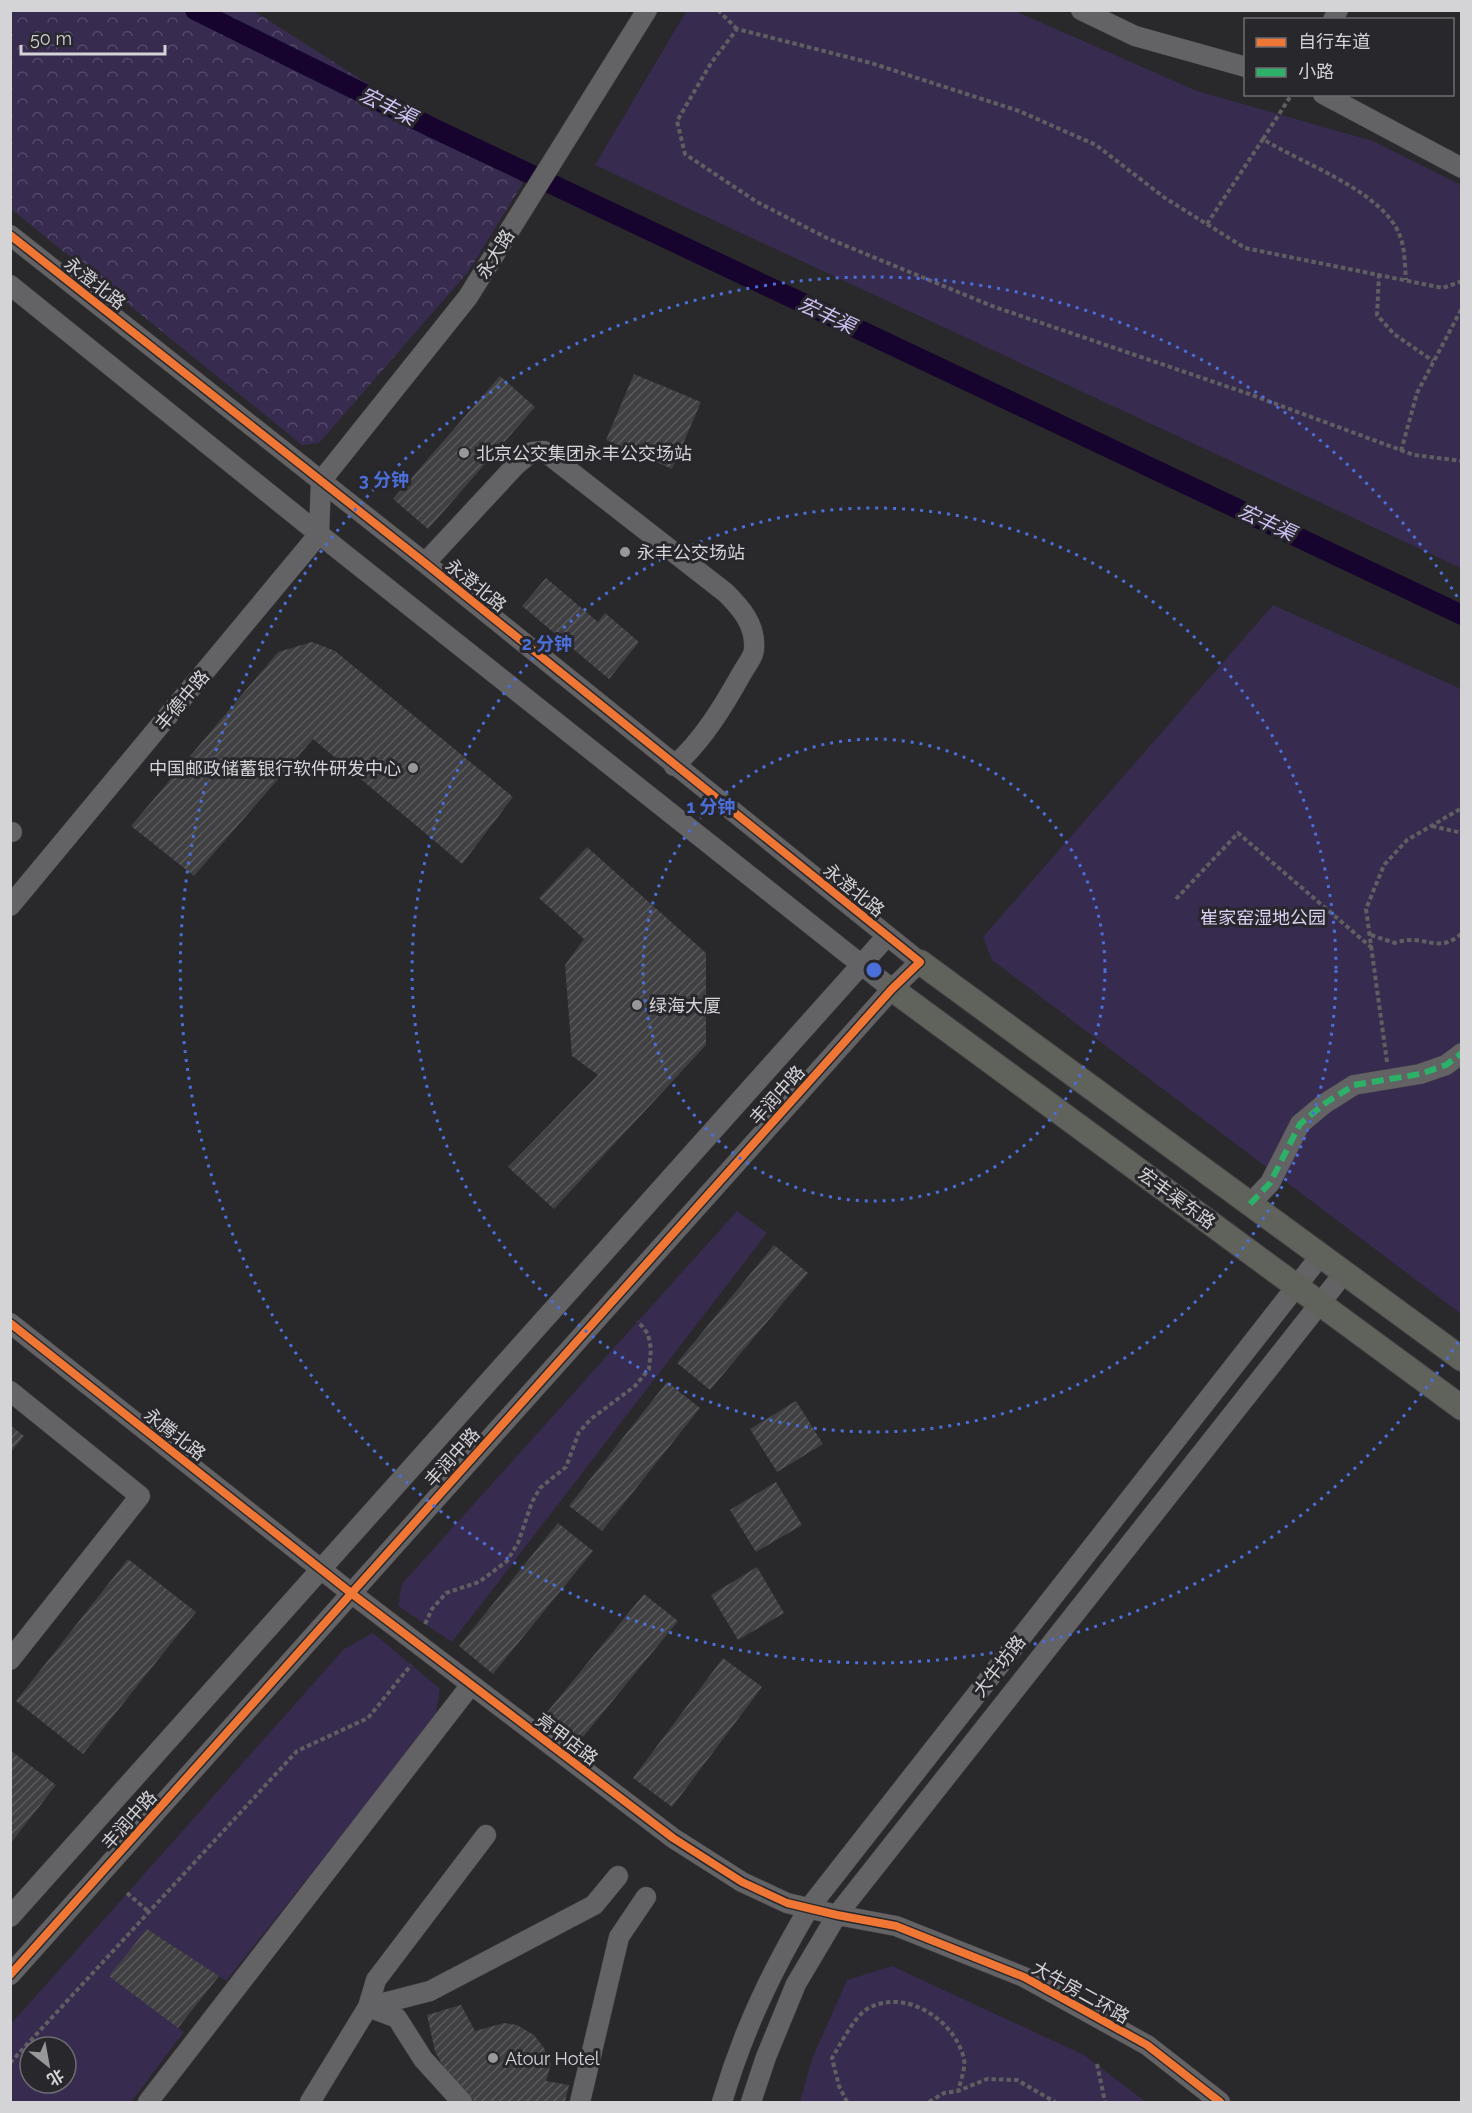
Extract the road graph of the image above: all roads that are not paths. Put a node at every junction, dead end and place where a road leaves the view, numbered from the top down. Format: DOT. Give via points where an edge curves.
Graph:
graph roads {
  1 [pos="646,10"];
  2 [pos="1081,10"];
  3 [pos="1244,67"];
  4 [pos="1327,96"];
  5 [pos="1461,168"];
  6 [pos="10,235"];
  7 [pos="10,285"];
  8 [pos="321,481"];
  9 [pos="319,534"];
  10 [pos="425,563"];
  11 [pos="674,765"];
  12 [pos="10,906"];
  13 [pos="887,936"];
  14 [pos="920,962"];
  15 [pos="861,966"];
  16 [pos="892,989"];
  17 [pos="1461,1053"];
  18 [pos="1250,1204"];
  19 [pos="1321,1255"];
  20 [pos="1344,1273"];
  21 [pos="1298,1286"];
  22 [pos="1320,1305"];
  23 [pos="10,1323"];
  24 [pos="1461,1359"];
  25 [pos="10,1391"];
  26 [pos="1461,1408"];
  27 [pos="322,1569"];
  28 [pos="351,1593"];
  29 [pos="10,1660"];
  30 [pos="471,1686"];
  31 [pos="486,1835"];
  32 [pos="618,1876"];
  33 [pos="646,1897"];
  34 [pos="809,1908"];
  35 [pos="837,1916"];
  36 [pos="10,1917"];
  37 [pos="10,1975"];
  38 [pos="368,2007"];
  39 [pos="148,2103"];
  40 [pos="310,2103"];
  41 [pos="462,2103"];
  42 [pos="580,2103"];
  43 [pos="722,2103"];
  44 [pos="751,2103"];
  45 [pos="1220,2103"];
  1 -- 8 [label="street, 永大路" via="468,297"];
  2 -- 3 [label="street" via="1136,36"];
  4 -- 5 [label="street"];
  6 -- 8 [label="street, 永澄北路"];
  7 -- 9 [label="street"];
  8 -- 9 [label="street"];
  8 -- 10 [label="street, 永澄北路"];
  9 -- 12 [label="street, 丰德中路"];
  9 -- 15 [label="street"];
  10 -- 11 [label="street, 永澄北路"];
  10 -- 11 [label="street" via="516,465 531,452 544,451 726,593 745,612 755,651 721,710"];
  11 -- 13 [label="street, 永澄北路"];
  13 -- 14 [label="street, 永澄北路"];
  13 -- 15 [label="street, 丰润中路"];
  14 -- 16 [label="street, 丰润中路"];
  14 -- 18 [label="main road"];
  15 -- 16 [label="street"];
  15 -- 27 [label="street, 丰润中路"];
  16 -- 21 [label="main road, 宏丰渠东路"];
  16 -- 28 [label="street, 丰润中路"];
  17 -- 18 [label="street" via="1446,1065 1420,1074 1354,1085 1324,1104 1300,1124 1270,1183"];
  18 -- 19 [label="main road"];
  19 -- 20 [label="main road"];
  19 -- 21 [label="street, 大牛坊路"];
  20 -- 22 [label="street, 大牛坊路"];
  20 -- 24 [label="main road"];
  21 -- 22 [label="main road, 宏丰渠东路"];
  21 -- 34 [label="street, 大牛坊路"];
  22 -- 26 [label="main road, 宏丰渠东路"];
  22 -- 35 [label="street, 大牛坊路"];
  23 -- 27 [label="street, 永腾北路"];
  25 -- 29 [label="street" via="140,1496"];
  27 -- 28 [label="street, 亮甲店路"];
  27 -- 36 [label="street, 丰润中路"];
  28 -- 30 [label="street, 亮甲店路"];
  28 -- 37 [label="street, 丰润中路"];
  30 -- 34 [label="street, 亮甲店路" via="673,1838 742,1882 787,1903"];
  30 -- 39 [label="street"];
  31 -- 38 [label="street" via="376,1980"];
  32 -- 38 [label="street" via="594,1905 451,1981 430,1991"];
  33 -- 42 [label="street" via="619,1937"];
  34 -- 35 [label="street, 大牛房二环路"];
  34 -- 43 [label="street, 大牛坊路" via="766,1983 738,2047"];
  35 -- 44 [label="street, 大牛坊路" via="796,1984"];
  35 -- 45 [label="street, 大牛房二环路" via="896,1926 1024,1977 1147,2045"];
  38 -- 40 [label="street"];
  38 -- 41 [label="street" via="397,2018 423,2059"];
}
